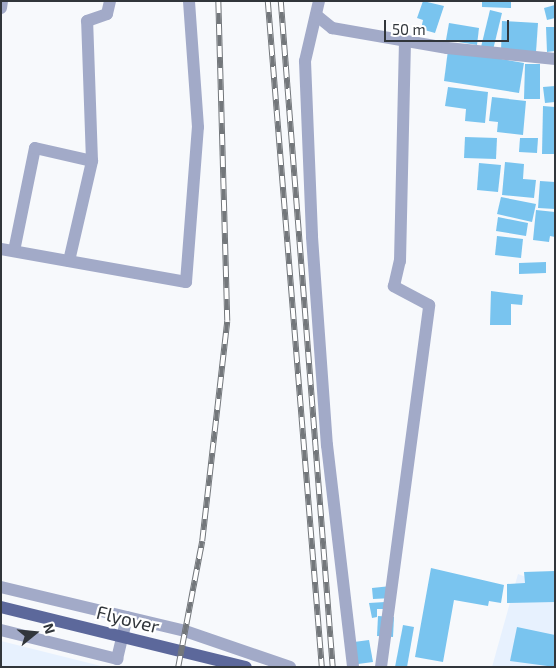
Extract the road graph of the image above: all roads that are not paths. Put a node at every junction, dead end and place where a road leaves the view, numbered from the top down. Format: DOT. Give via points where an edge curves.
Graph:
graph roads {
  1 [pos="2,1"];
  2 [pos="110,1"];
  3 [pos="189,1"];
  4 [pos="319,1"];
  5 [pos="1,8"];
  6 [pos="316,15"];
  7 [pos="405,40"];
  8 [pos="555,59"];
  9 [pos="92,161"];
  10 [pos="7,250"];
  11 [pos="69,261"];
  12 [pos="1,586"];
  13 [pos="1,607"];
  14 [pos="126,617"];
  15 [pos="1,630"];
  16 [pos="245,654"];
  17 [pos="244,667"];
  18 [pos="290,667"];
  19 [pos="352,667"];
  20 [pos="381,667"];
  1 -- 5 [label="street"];
  2 -- 9 [label="street" via="107,14 87,21"];
  3 -- 11 [label="street" via="198,127 186,282"];
  4 -- 6 [label="street"];
  6 -- 7 [label="street" via="332,28"];
  6 -- 19 [label="street" via="305,61 312,237 327,445"];
  7 -- 8 [label="street"];
  7 -- 20 [label="street" via="400,261 394,286 429,305"];
  9 -- 10 [label="street" via="35,148"];
  9 -- 11 [label="street"];
  10 -- 11 [label="street"];
  12 -- 14 [label="street"];
  13 -- 17 [label="main road, Flyover"];
  14 -- 15 [label="street" via="117,659"];
  14 -- 16 [label="street" via="185,630"];
  16 -- 17 [label="street"];
  16 -- 18 [label="street"];
}
